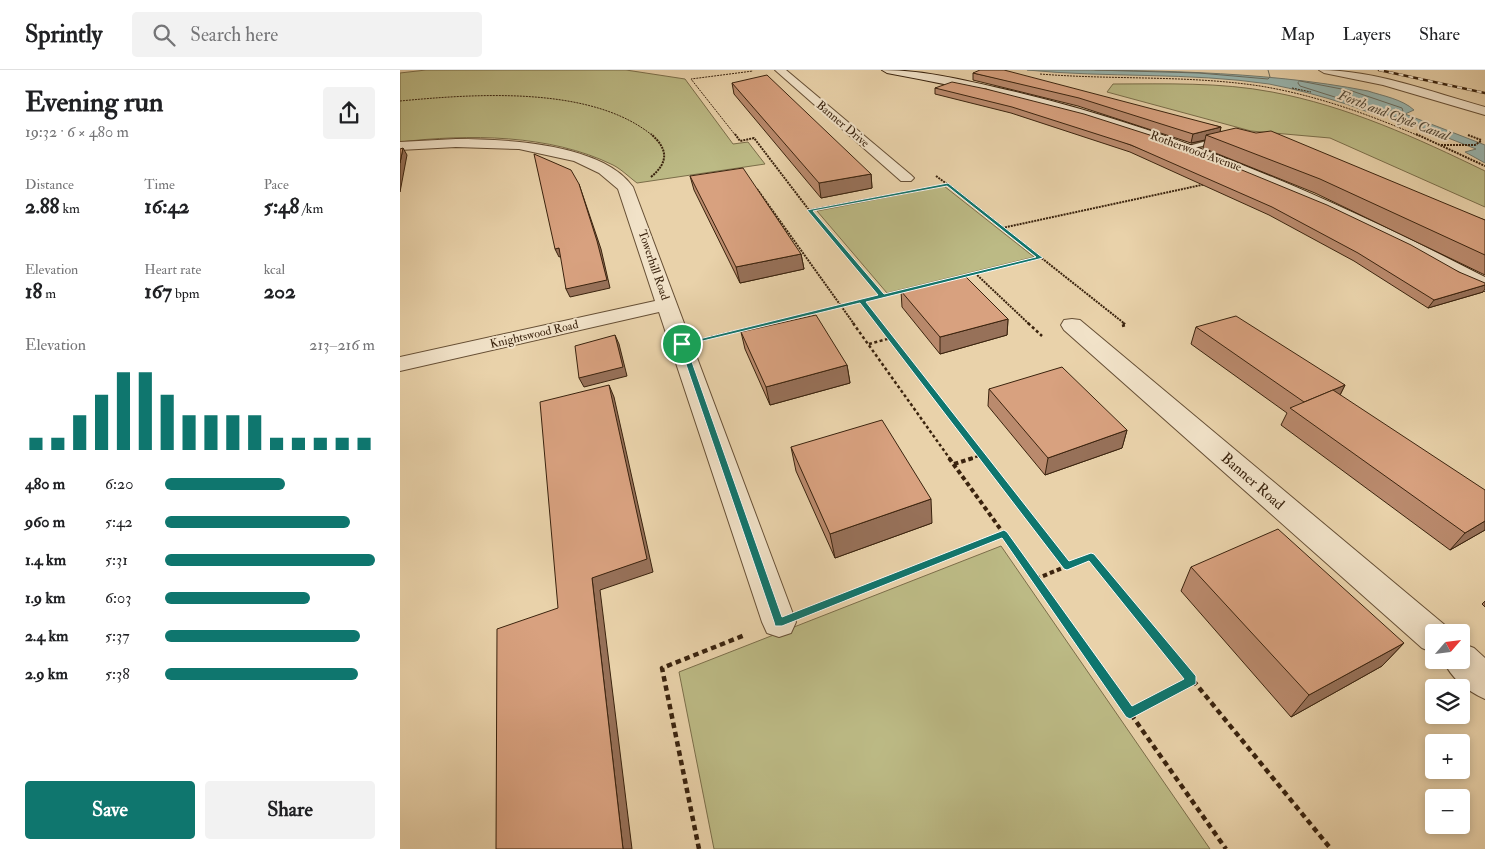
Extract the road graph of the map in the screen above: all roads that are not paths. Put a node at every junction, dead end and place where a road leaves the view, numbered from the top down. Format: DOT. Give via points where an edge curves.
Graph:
graph roads {
  1 [pos="780,70"];
  2 [pos="887,70"];
  3 [pos="1324,70"];
  4 [pos="1485,111"];
  5 [pos="1233,136"];
  6 [pos="400,146"];
  7 [pos="1189,148"];
  8 [pos="906,178"];
  9 [pos="1485,285"];
  10 [pos="668,304"];
  11 [pos="1079,331"];
  12 [pos="400,364"];
  13 [pos="779,622"];
  14 [pos="1425,629"];
  15 [pos="1470,668"];
  16 [pos="1485,681"];
  1 -- 8 [label="street, Banner Drive"];
  2 -- 7 [label="street, Rotherwood Avenue" via="1034,99"];
  3 -- 4 [label="street" via="1385,82"];
  5 -- 7 [label="lane"];
  6 -- 10 [label="street, Towerhill Road" via="462,143 537,148 597,166 620,181 627,190"];
  7 -- 9 [label="street, Rotherwood Avenue" via="1352,217"];
  10 -- 12 [label="street, Knightswood Road"];
  10 -- 13 [label="street, Towerhill Road"];
  11 -- 14 [label="street, Banner Road"];
  15 -- 16 [label="street"];
}
